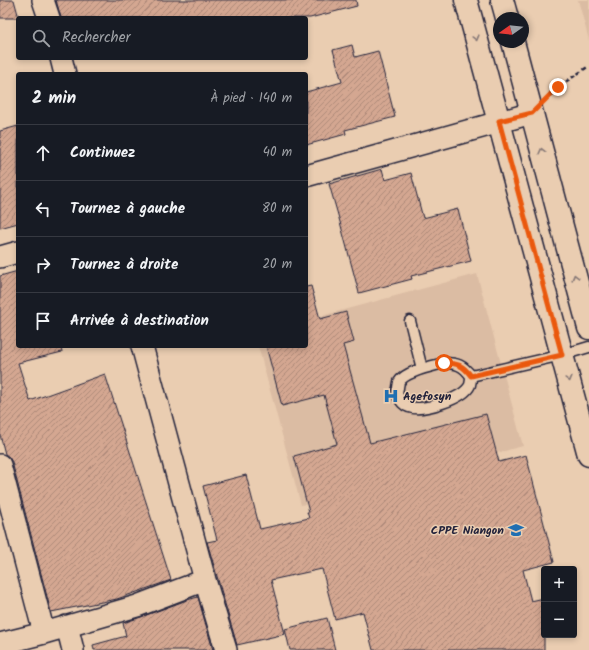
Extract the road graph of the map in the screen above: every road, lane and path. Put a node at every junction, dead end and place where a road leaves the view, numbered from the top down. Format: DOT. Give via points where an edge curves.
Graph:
graph roads {
  1 [pos="43,0"];
  2 [pos="466,0"];
  3 [pos="502,0"];
  4 [pos="505,12"];
  5 [pos="48,16"];
  6 [pos="515,48"];
  7 [pos="62,60"];
  8 [pos="589,66"];
  9 [pos="64,72"];
  10 [pos="532,113"];
  11 [pos="499,121"];
  12 [pos="308,175"];
  13 [pos="16,253"];
  14 [pos="0,257"];
  15 [pos="410,322"];
  16 [pos="589,328"];
  17 [pos="589,347"];
  18 [pos="143,348"];
  19 [pos="562,355"];
  20 [pos="422,369"];
  21 [pos="471,376"];
  22 [pos="589,454"];
  23 [pos="0,465"];
  24 [pos="205,580"];
  25 [pos="67,626"];
  26 [pos="44,633"];
  27 [pos="0,644"];
  28 [pos="73,650"];
  29 [pos="226,650"];
  1 -- 5 [label="street"];
  2 -- 11 [label="main road, one-way"];
  3 -- 4 [label="main road"];
  6 -- 10 [label="main road"];
  7 -- 9 [label="street"];
  8 -- 10 [label="path" via="558,87"];
  10 -- 11 [label="street"];
  16 -- 10 [label="main road, one-way"];
  11 -- 12 [label="street"];
  11 -- 19 [label="main road"];
  13 -- 14 [label="street"];
  15 -- 20 [label="lane"];
  17 -- 19 [label="lane"];
  18 -- 24 [label="street"];
  19 -- 21 [label="lane"];
  19 -- 22 [label="main road, one-way"];
  20 -- 21 [label="lane" via="444,363 457,364 465,368"];
  20 -- 21 [label="lane" via="407,375 399,382 397,393 401,402 418,409 457,396 470,385"];
  23 -- 26 [label="street"];
  24 -- 25 [label="street" via="137,606"];
  24 -- 29 [label="street"];
  25 -- 26 [label="street"];
  25 -- 28 [label="street"];
  26 -- 27 [label="street"];
}
